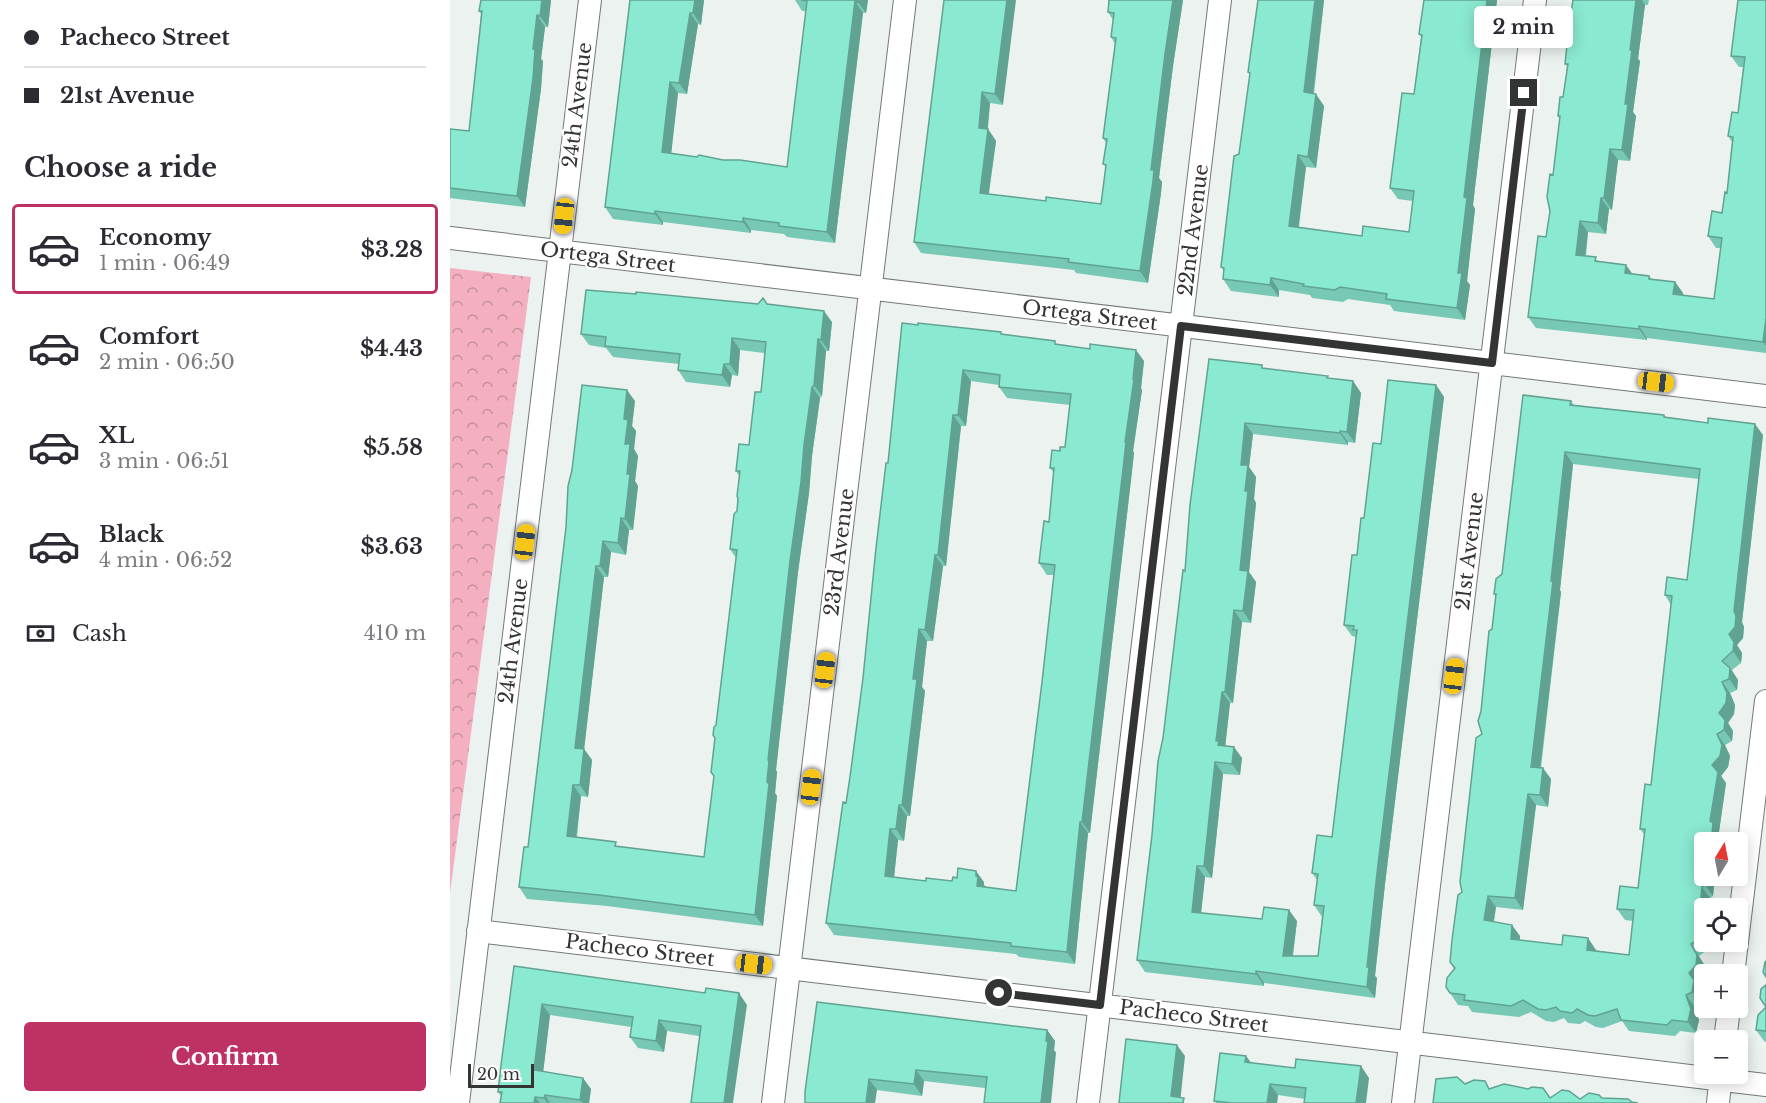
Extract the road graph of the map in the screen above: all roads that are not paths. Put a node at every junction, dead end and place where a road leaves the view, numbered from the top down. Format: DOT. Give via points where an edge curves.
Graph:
graph roads {
  1 [pos="590,0"];
  2 [pos="905,0"];
  3 [pos="1220,0"];
  4 [pos="1535,0"];
  5 [pos="450,238"];
  6 [pos="560,251"];
  7 [pos="871,289"];
  8 [pos="1181,326"];
  9 [pos="1492,363"];
  10 [pos="1766,396"];
  11 [pos="1766,701"];
  12 [pos="478,931"];
  13 [pos="1734,964"];
  14 [pos="789,968"];
  15 [pos="1100,1005"];
  16 [pos="1410,1042"];
  17 [pos="1694,1074"];
  18 [pos="1748,1082"];
  19 [pos="1720,1084"];
  20 [pos="1766,1085"];
  21 [pos="458,1103"];
  22 [pos="773,1103"];
  23 [pos="1088,1103"];
  24 [pos="1403,1103"];
  25 [pos="1718,1103"];
  1 -- 6 [label="street, 24th Avenue"];
  2 -- 7 [label="street, 23rd Avenue"];
  3 -- 8 [label="street, 22nd Avenue"];
  4 -- 9 [label="street, 21st Avenue"];
  5 -- 6 [label="street, Ortega Street"];
  6 -- 7 [label="street, Ortega Street"];
  6 -- 12 [label="street, 24th Avenue"];
  7 -- 8 [label="street, Ortega Street"];
  7 -- 14 [label="street, 23rd Avenue"];
  8 -- 9 [label="street, Ortega Street"];
  8 -- 15 [label="street, 22nd Avenue"];
  9 -- 10 [label="street, Ortega Street"];
  9 -- 16 [label="street, 21st Avenue"];
  11 -- 13 [label="street"];
  12 -- 14 [label="street, Pacheco Street"];
  12 -- 21 [label="street, 24th Avenue"];
  14 -- 15 [label="street, Pacheco Street"];
  14 -- 22 [label="street, 23rd Avenue"];
  15 -- 16 [label="street, Pacheco Street"];
  15 -- 23 [label="street, 22nd Avenue"];
  16 -- 17 [label="street, Pacheco Street"];
  16 -- 24 [label="street, 21st Avenue"];
  18 -- 20 [label="street, Pacheco Street"];
  19 -- 25 [label="street"];
}
